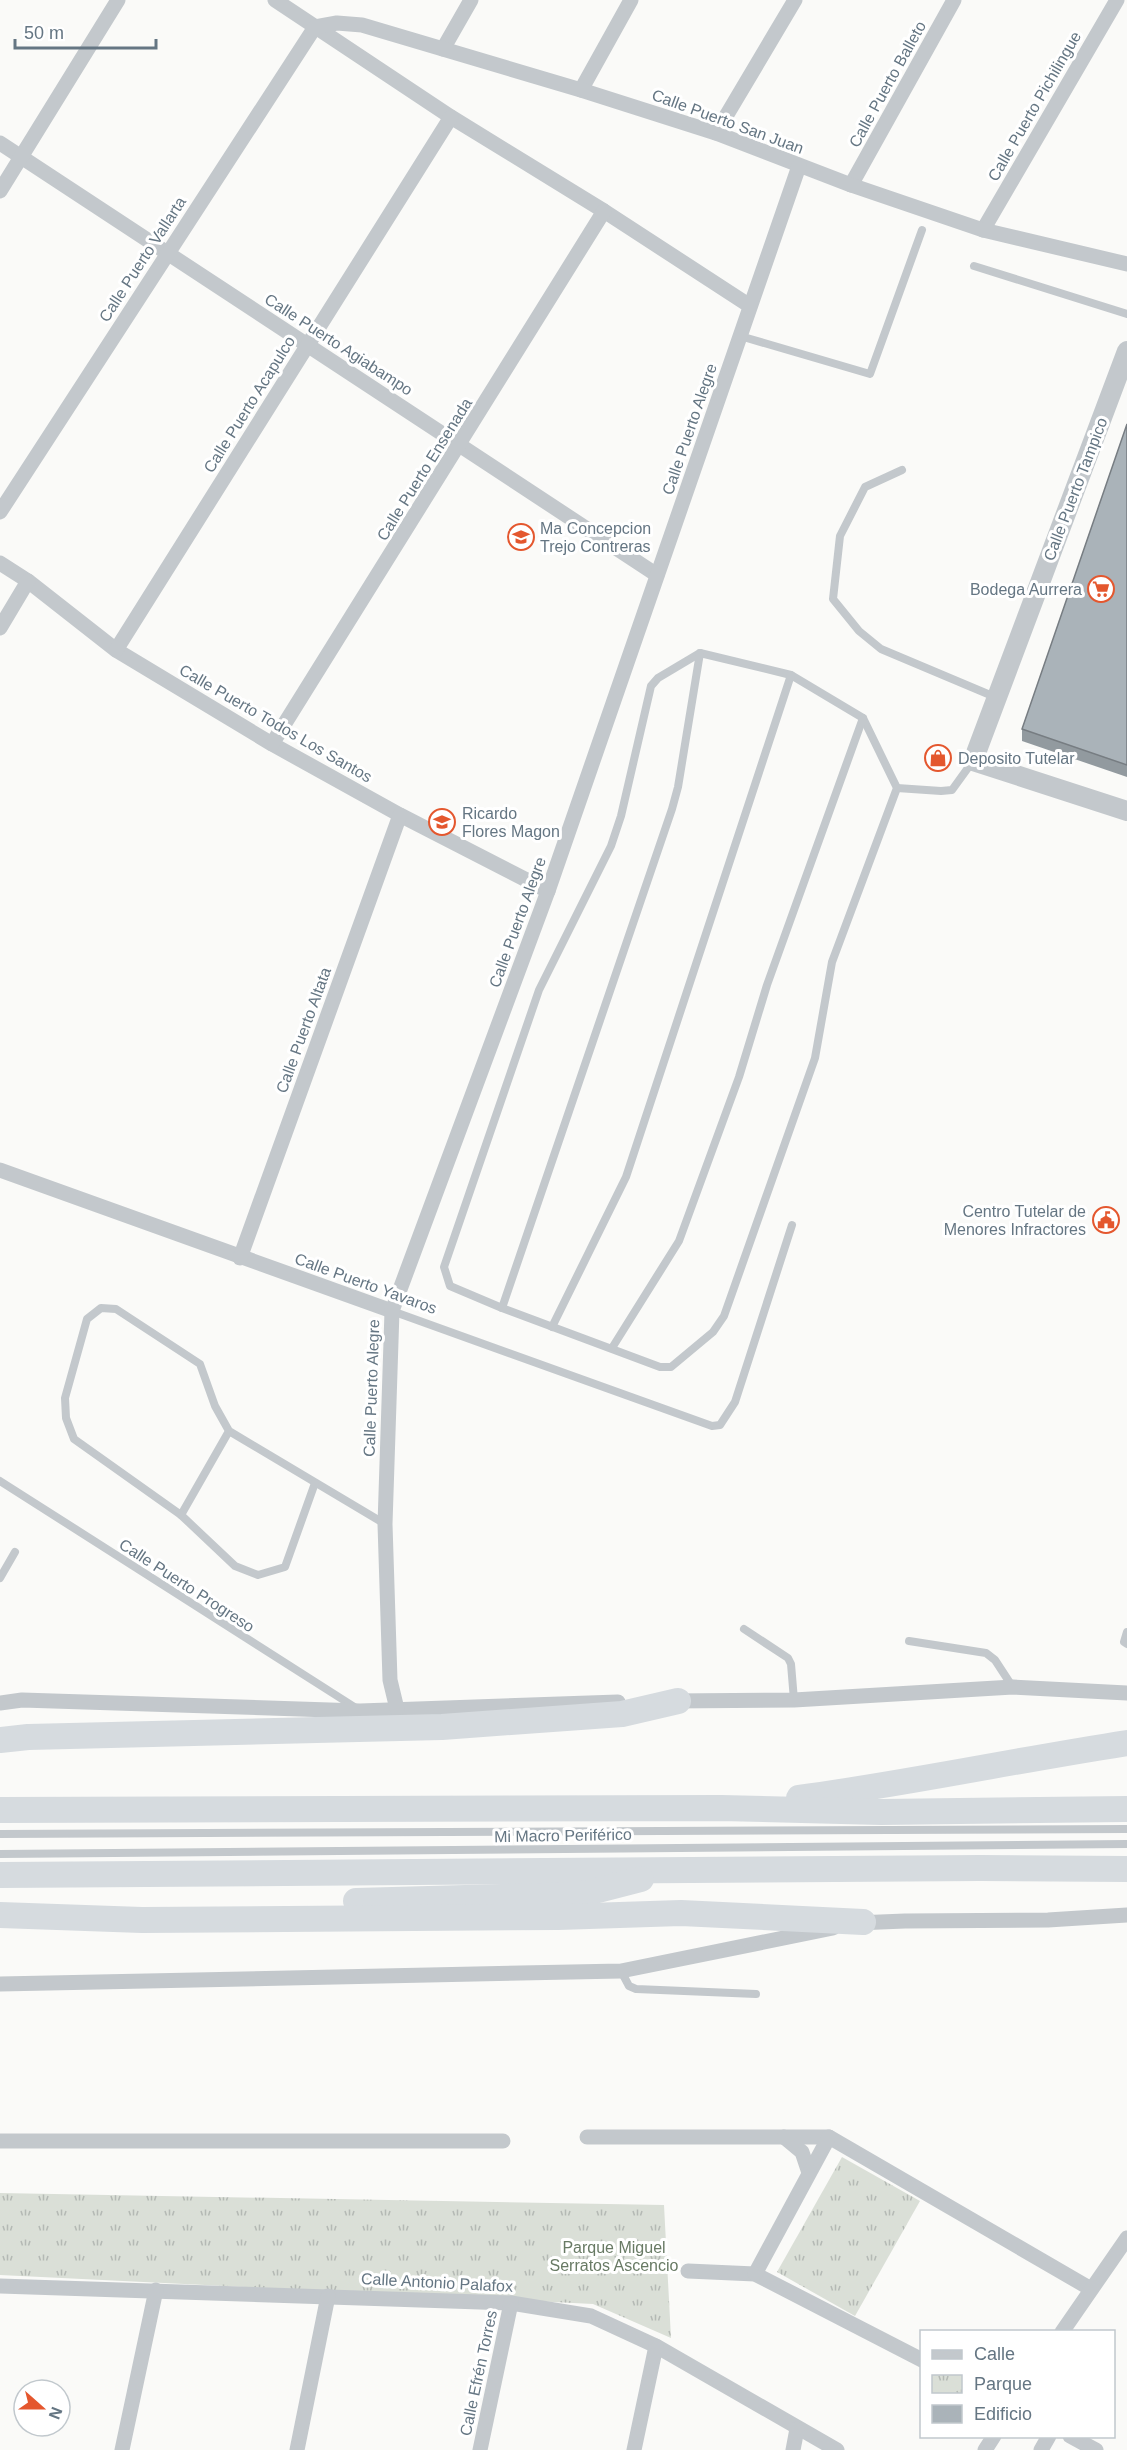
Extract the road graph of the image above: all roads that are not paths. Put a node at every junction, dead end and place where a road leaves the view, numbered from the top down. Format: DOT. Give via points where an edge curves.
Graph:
graph roads {
  1 [pos="118,0"];
  2 [pos="275,0"];
  3 [pos="471,0"];
  4 [pos="631,0"];
  5 [pos="795,0"];
  6 [pos="954,0"];
  7 [pos="1117,0"];
  8 [pos="315,27"];
  9 [pos="443,49"];
  10 [pos="582,90"];
  11 [pos="451,117"];
  12 [pos="716,133"];
  13 [pos="0,143"];
  14 [pos="21,157"];
  15 [pos="799,166"];
  16 [pos="851,185"];
  17 [pos="0,191"];
  18 [pos="604,211"];
  19 [pos="922,230"];
  20 [pos="983,230"];
  21 [pos="168,254"];
  22 [pos="1127,264"];
  23 [pos="975,266"];
  24 [pos="750,306"];
  25 [pos="1127,314"];
  26 [pos="740,336"];
  27 [pos="307,345"];
  28 [pos="1127,351"];
  29 [pos="460,445"];
  30 [pos="902,470"];
  31 [pos="0,512"];
  32 [pos="0,563"];
  33 [pos="657,575"];
  34 [pos="28,580"];
  35 [pos="0,628"];
  36 [pos="116,650"];
  37 [pos="700,653"];
  38 [pos="791,675"];
  39 [pos="996,698"];
  40 [pos="863,718"];
  41 [pos="273,744"];
  42 [pos="973,761"];
  43 [pos="897,788"];
  44 [pos="1127,811"];
  45 [pos="400,815"];
  46 [pos="548,891"];
  47 [pos="0,1170"];
  48 [pos="792,1225"];
  49 [pos="240,1258"];
  50 [pos="501,1308"];
  51 [pos="392,1311"];
  52 [pos="552,1327"];
  53 [pos="612,1348"];
  54 [pos="229,1431"];
  55 [pos="0,1481"];
  56 [pos="315,1483"];
  57 [pos="181,1515"];
  58 [pos="385,1524"];
  59 [pos="15,1552"];
  60 [pos="0,1578"];
  61 [pos="744,1629"];
  62 [pos="1127,1632"];
  63 [pos="909,1641"];
  64 [pos="1127,1644"];
  65 [pos="1013,1687"];
  66 [pos="1127,1693"];
  67 [pos="794,1700"];
  68 [pos="678,1701"];
  69 [pos="0,1703"];
  70 [pos="397,1709"];
  71 [pos="360,1711"];
  72 [pos="0,1740"];
  73 [pos="1127,1743"];
  74 [pos="721,1808"];
  75 [pos="1127,1809"];
  76 [pos="0,1810"];
  77 [pos="1127,1829"];
  78 [pos="0,1834"];
  79 [pos="1127,1844"];
  80 [pos="0,1854"];
  81 [pos="679,1869"];
  82 [pos="1127,1869"];
  83 [pos="0,1875"];
  84 [pos="579,1895"];
  85 [pos="0,1907"];
  86 [pos="681,1913"];
  87 [pos="0,1915"];
  88 [pos="1127,1915"];
  89 [pos="863,1922"];
  90 [pos="621,1971"];
  91 [pos="0,1984"];
  92 [pos="756,1994"];
  93 [pos="587,2137"];
  94 [pos="784,2137"];
  95 [pos="829,2137"];
  96 [pos="0,2141"];
  97 [pos="503,2141"];
  98 [pos="810,2173"];
  99 [pos="1127,2238"];
  100 [pos="688,2271"];
  101 [pos="755,2274"];
  102 [pos="0,2286"];
  103 [pos="1091,2289"];
  104 [pos="156,2290"];
  105 [pos="328,2295"];
  106 [pos="511,2303"];
  107 [pos="1063,2330"];
  108 [pos="656,2346"];
  109 [pos="920,2359"];
  110 [pos="797,2429"];
  111 [pos="1074,2438"];
  112 [pos="122,2450"];
  113 [pos="297,2450"];
  114 [pos="480,2450"];
  115 [pos="634,2450"];
  116 [pos="793,2450"];
  117 [pos="837,2450"];
  118 [pos="1096,2450"];
  1 -- 14 [label="street"];
  2 -- 8 [label="street"];
  3 -- 9 [label="street"];
  4 -- 10 [label="street"];
  5 -- 12 [label="street"];
  6 -- 16 [label="street, Calle Puerto Balleto"];
  7 -- 20 [label="street, Calle Puerto Pichilingue"];
  8 -- 9 [label="street, Calle Puerto San Juan" via="337,22 362,25"];
  8 -- 11 [label="street"];
  8 -- 21 [label="street, Calle Puerto Vallarta"];
  9 -- 10 [label="street, Calle Puerto San Juan"];
  10 -- 12 [label="street, Calle Puerto San Juan"];
  11 -- 18 [label="street"];
  11 -- 27 [label="street, Calle Puerto Acapulco"];
  12 -- 15 [label="street, Calle Puerto San Juan"];
  13 -- 14 [label="street, Calle Puerto Agiabampo"];
  14 -- 17 [label="street"];
  14 -- 21 [label="street, Calle Puerto Agiabampo"];
  15 -- 16 [label="street, Calle Puerto San Juan"];
  15 -- 24 [label="street, Calle Puerto Alegre"];
  16 -- 20 [label="street, Calle Puerto San Juan"];
  18 -- 24 [label="street"];
  18 -- 29 [label="street, Calle Puerto Ensenada"];
  19 -- 26 [label="lane" via="870,374"];
  20 -- 22 [label="street, Calle Puerto San Juan"];
  21 -- 27 [label="street, Calle Puerto Agiabampo"];
  21 -- 31 [label="street, Calle Puerto Vallarta"];
  23 -- 25 [label="lane"];
  24 -- 26 [label="street, Calle Puerto Alegre"];
  26 -- 33 [label="street, Calle Puerto Alegre"];
  27 -- 29 [label="street, Calle Puerto Agiabampo"];
  27 -- 36 [label="street, Calle Puerto Acapulco"];
  28 -- 39 [label="street, Calle Puerto Tampico"];
  29 -- 33 [label="street, Calle Puerto Agiabampo"];
  29 -- 41 [label="street, Calle Puerto Ensenada"];
  30 -- 39 [label="lane" via="865,487 840,536 833,599 880,649"];
  32 -- 34 [label="street, Calle Puerto Todos Los Santos"];
  33 -- 46 [label="street, Calle Puerto Alegre"];
  34 -- 35 [label="street"];
  34 -- 36 [label="street, Calle Puerto Todos Los Santos"];
  36 -- 41 [label="street, Calle Puerto Todos Los Santos"];
  37 -- 38 [label="lane"];
  37 -- 50 [label="lane" via="672,809"];
  37 -- 50 [label="lane" via="651,686 611,846 539,990 444,1267 450,1286"];
  38 -- 40 [label="lane"];
  38 -- 52 [label="lane" via="626,1177"];
  39 -- 42 [label="street, Calle Puerto Tampico"];
  40 -- 43 [label="lane"];
  40 -- 53 [label="lane" via="679,1241"];
  41 -- 45 [label="street, Calle Puerto Todos Los Santos"];
  42 -- 43 [label="lane" via="952,790"];
  42 -- 44 [label="street"];
  43 -- 53 [label="lane" via="831,962 816,1058 724,1316 713,1332 671,1367 660,1367"];
  45 -- 46 [label="street, Calle Puerto Todos Los Santos"];
  45 -- 49 [label="street, Calle Puerto Altata"];
  46 -- 51 [label="street, Calle Puerto Alegre"];
  47 -- 49 [label="street, Calle Puerto Yavaros"];
  48 -- 51 [label="lane, Calle Puerto Yavaros" via="735,1402 720,1425 712,1426"];
  49 -- 51 [label="street, Calle Puerto Yavaros"];
  50 -- 52 [label="lane"];
  51 -- 58 [label="street, Calle Puerto Alegre"];
  52 -- 53 [label="lane"];
  54 -- 56 [label="lane"];
  54 -- 57 [label="lane"];
  54 -- 57 [label="lane" via="200,1364 116,1309 101,1308 87,1319 64,1398 74,1439"];
  55 -- 71 [label="lane, Calle Puerto Progreso"];
  56 -- 57 [label="lane" via="285,1567 258,1575 235,1566"];
  56 -- 58 [label="lane"];
  58 -- 70 [label="street, Calle Puerto Alegre" via="390,1680"];
  59 -- 60 [label="lane"];
  61 -- 67 [label="lane" via="788,1658"];
  62 -- 64 [label="lane"];
  63 -- 65 [label="lane" via="986,1653"];
  65 -- 66 [label="street"];
  65 -- 67 [label="street"];
  67 -- 68 [label="street"];
  68 -- 70 [label="street"];
  68 -- 72 [label="highway" via="622,1714 442,1727"];
  69 -- 71 [label="street" via="22,1700"];
  70 -- 71 [label="street"];
  73 -- 74 [label="highway" via="889,1786"];
  74 -- 75 [label="highway" via="880,1812"];
  74 -- 76 [label="highway"];
  77 -- 78 [label="lane, Mi Macro Periférico"];
  79 -- 80 [label="lane, Mi Macro Periférico"];
  81 -- 82 [label="highway"];
  81 -- 83 [label="highway"];
  81 -- 84 [label="highway"];
  84 -- 85 [label="highway" via="40,1911"];
  84 -- 86 [label="highway"];
  86 -- 87 [label="highway" via="142,1920"];
  86 -- 89 [label="highway"];
  88 -- 89 [label="street"];
  89 -- 90 [label="street"];
  90 -- 91 [label="street"];
  90 -- 92 [label="lane" via="629,1986 636,1989"];
  93 -- 94 [label="street"];
  94 -- 95 [label="street"];
  94 -- 98 [label="street" via="802,2152"];
  95 -- 98 [label="street"];
  95 -- 103 [label="street"];
  96 -- 97 [label="street"];
  98 -- 101 [label="street"];
  99 -- 103 [label="street"];
  100 -- 101 [label="street"];
  101 -- 109 [label="street"];
  102 -- 104 [label="street, Calle Antonio Palafox"];
  103 -- 107 [label="street"];
  104 -- 105 [label="street, Calle Antonio Palafox"];
  104 -- 112 [label="street"];
  105 -- 106 [label="street, Calle Antonio Palafox"];
  105 -- 113 [label="street"];
  106 -- 108 [label="street, Calle Antonio Palafox" via="591,2316"];
  106 -- 114 [label="street, Calle Efrén Torres"];
  108 -- 110 [label="street, Calle Antonio Palafox"];
  108 -- 115 [label="street"];
  110 -- 116 [label="street"];
  110 -- 117 [label="street, Calle Antonio Palafox"];
  111 -- 118 [label="street"];
}
